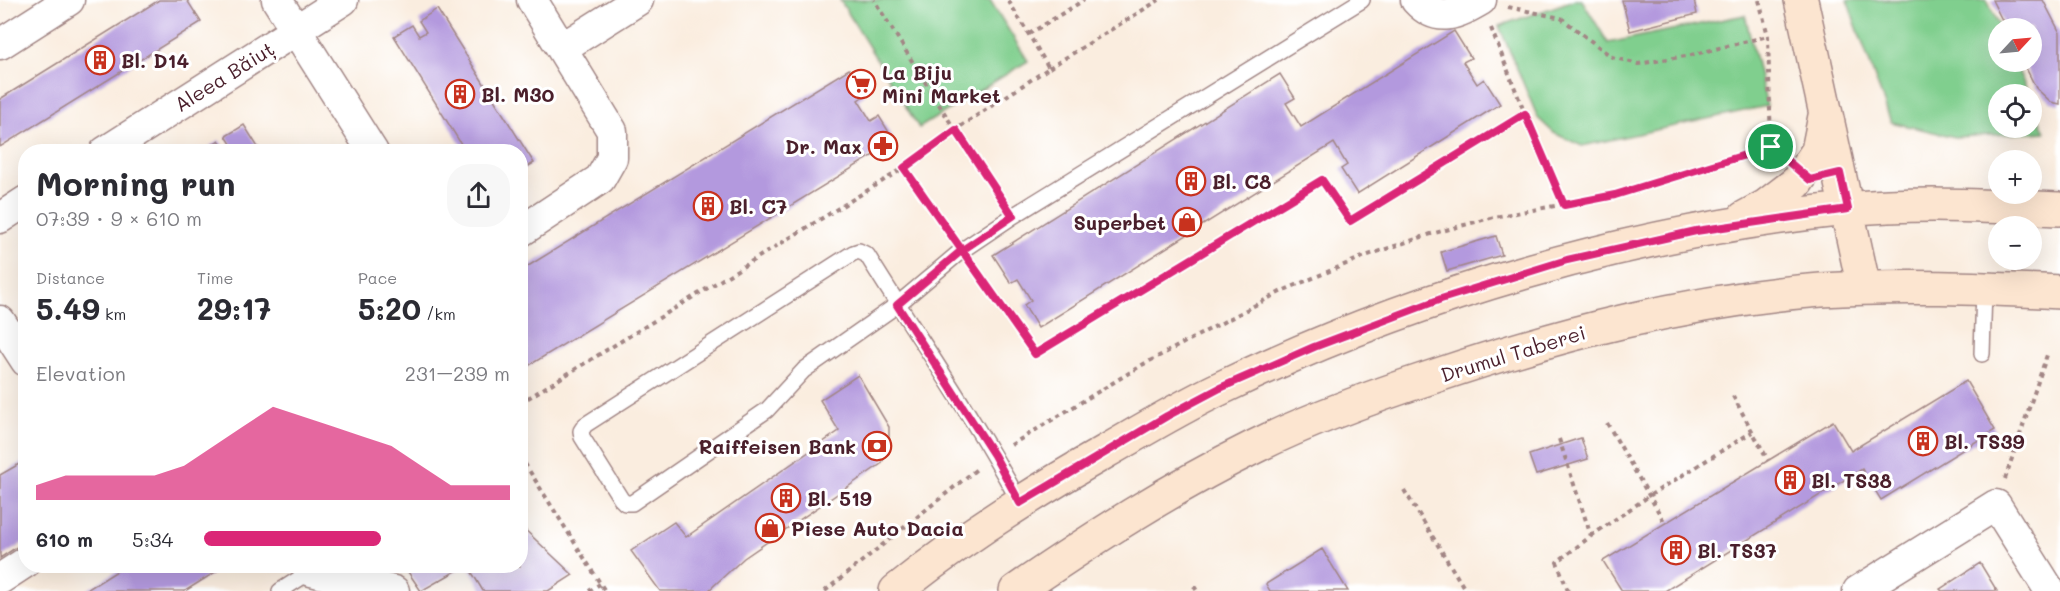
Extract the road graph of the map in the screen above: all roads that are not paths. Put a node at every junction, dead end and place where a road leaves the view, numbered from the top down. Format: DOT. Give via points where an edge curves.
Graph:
graph roads {
  1 [pos="69,0"];
  2 [pos="277,0"];
  3 [pos="343,0"];
  4 [pos="532,0"];
  5 [pos="638,0"];
  6 [pos="1362,0"];
  7 [pos="1416,0"];
  8 [pos="1480,0"];
  9 [pos="1801,0"];
  10 [pos="296,30"];
  11 [pos="0,44"];
  12 [pos="562,48"];
  13 [pos="1826,111"];
  14 [pos="118,144"];
  15 [pos="368,144"];
  16 [pos="18,206"];
  17 [pos="1848,209"];
  18 [pos="2060,209"];
  19 [pos="0,218"];
  20 [pos="1732,225"];
  21 [pos="528,227"];
  22 [pos="1864,288"];
  23 [pos="1984,289"];
  24 [pos="2060,292"];
  25 [pos="897,305"];
  26 [pos="0,321"];
  27 [pos="18,349"];
  28 [pos="1982,354"];
  29 [pos="1020,503"];
  30 [pos="18,567"];
  31 [pos="303,573"];
  32 [pos="327,573"];
  33 [pos="0,579"];
  34 [pos="1875,586"];
  35 [pos="280,591"];
  36 [pos="394,591"];
  37 [pos="896,591"];
  38 [pos="1016,591"];
  39 [pos="2050,591"];
  1 -- 11 [label="street"];
  2 -- 10 [label="street"];
  3 -- 10 [label="street, Aleea Băiuț"];
  4 -- 12 [label="street"];
  5 -- 12 [label="street"];
  6 -- 25 [label="lane" via="1013,216 961,251"];
  7 -- 8 [label="street" via="1444,16"];
  9 -- 13 [label="main road"];
  10 -- 14 [label="street, Aleea Băiuț"];
  10 -- 15 [label="street"];
  12 -- 21 [label="street" via="612,131 612,158 600,179"];
  13 -- 17 [label="main road"];
  13 -- 20 [label="main road" via="1818,151 1796,183"];
  16 -- 19 [label="street"];
  17 -- 18 [label="main road" via="1914,204"];
  17 -- 20 [label="main road"];
  17 -- 22 [label="main road"];
  20 -- 29 [label="main road" via="1567,260 1441,299 1314,347 1167,416"];
  22 -- 23 [label="main road, Drumul Taberei"];
  22 -- 38 [label="main road, Drumul Taberei" via="1708,304 1587,329 1355,403 1255,446 1198,477 1122,521"];
  23 -- 24 [label="main road, Drumul Taberei"];
  23 -- 28 [label="lane"];
  25 -- 25 [label="lane" via="867,255 853,252 585,425 582,437 621,499 632,503 767,410 804,370"];
  25 -- 29 [label="lane" via="994,455"];
  26 -- 27 [label="street"];
  29 -- 37 [label="main road"];
  30 -- 33 [label="street"];
  31 -- 35 [label="lane"];
  32 -- 36 [label="street"];
  34 -- 39 [label="street" via="1996,505"];
}
